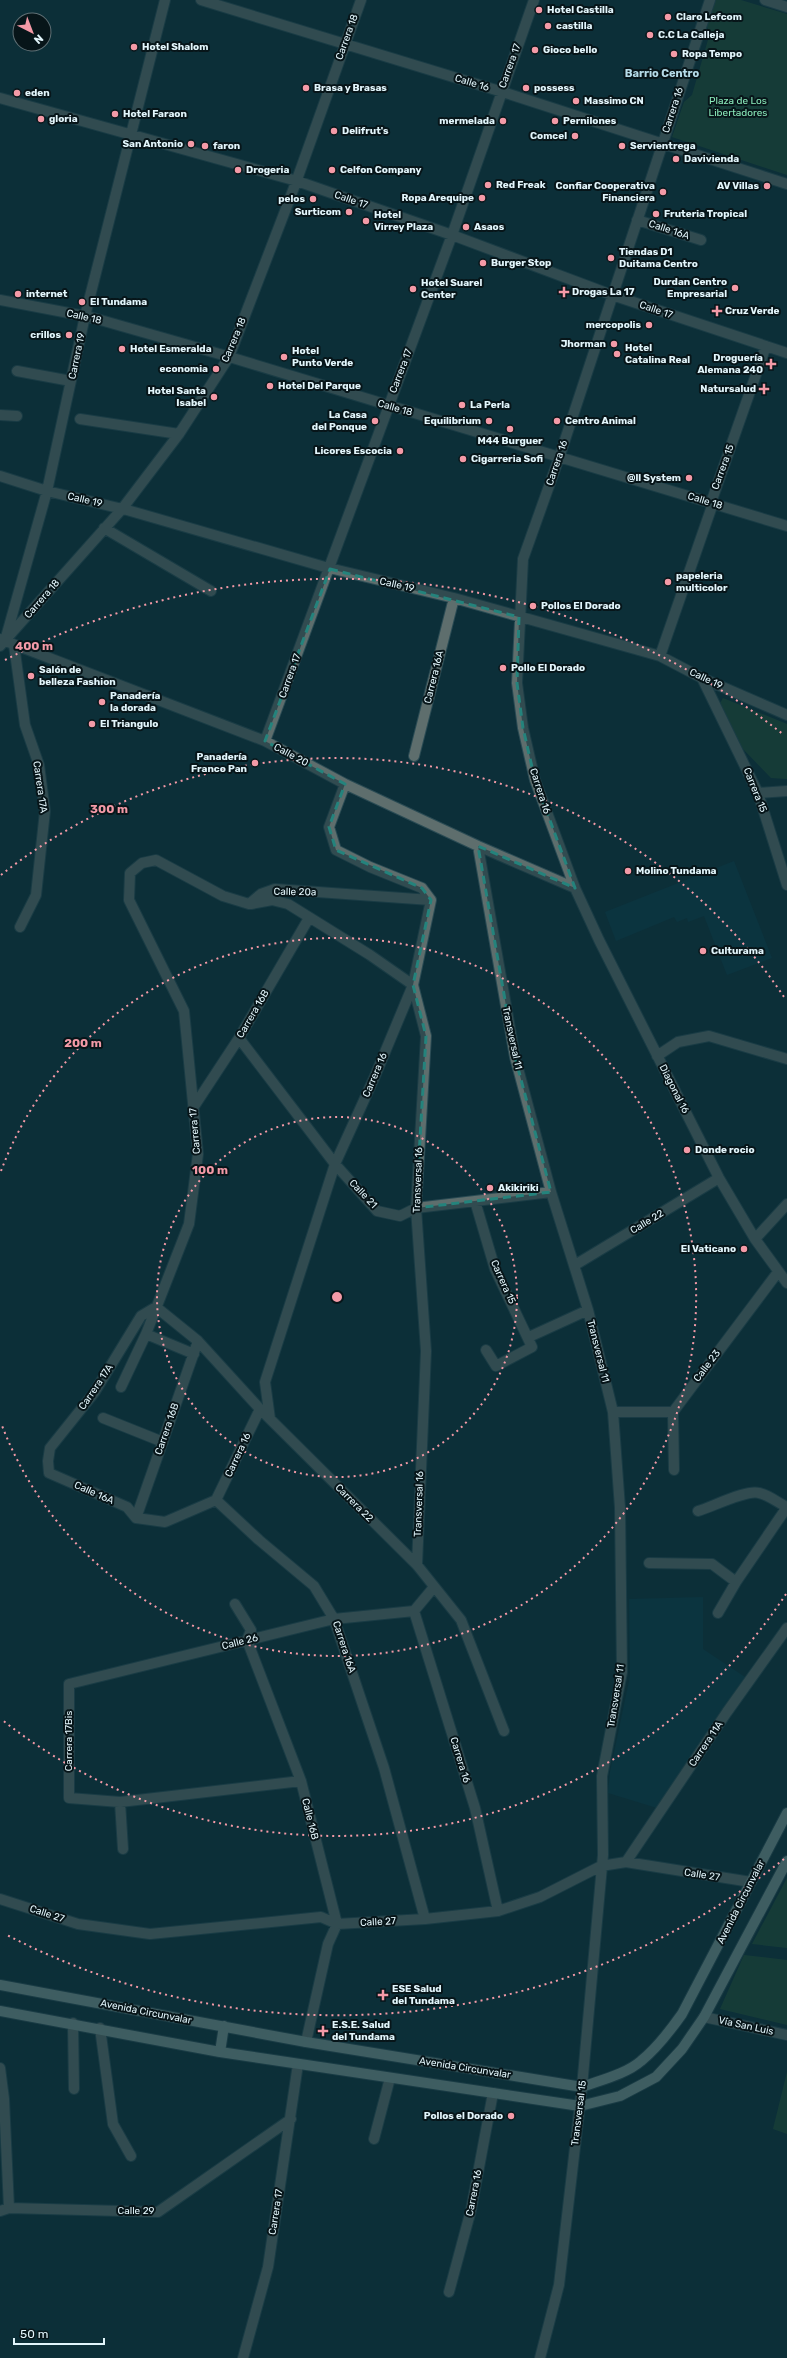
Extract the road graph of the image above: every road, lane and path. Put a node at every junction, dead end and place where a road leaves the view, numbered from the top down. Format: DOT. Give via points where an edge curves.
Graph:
graph roads {
  1 [pos="165,0"];
  2 [pos="201,0"];
  3 [pos="361,0"];
  4 [pos="534,0"];
  5 [pos="710,0"];
  6 [pos="765,0"];
  7 [pos="787,7"];
  8 [pos="345,44"];
  9 [pos="501,92"];
  10 [pos="0,98"];
  11 [pos="131,134"];
  12 [pos="662,144"];
  13 [pos="297,181"];
  14 [pos="787,184"];
  15 [pos="637,220"];
  16 [pos="452,235"];
  17 [pos="701,240"];
  18 [pos="612,295"];
  19 [pos="0,300"];
  20 [pos="85,316"];
  21 [pos="766,346"];
  22 [pos="787,353"];
  23 [pos="229,357"];
  24 [pos="17,371"];
  25 [pos="71,381"];
  26 [pos="388,406"];
  27 [pos="0,415"];
  28 [pos="17,416"];
  29 [pos="80,419"];
  30 [pos="179,434"];
  31 [pos="559,458"];
  32 [pos="0,476"];
  33 [pos="48,491"];
  34 [pos="711,502"];
  35 [pos="122,509"];
  36 [pos="787,526"];
  37 [pos="104,528"];
  38 [pos="330,569"];
  39 [pos="211,591"];
  40 [pos="454,598"];
  41 [pos="519,617"];
  42 [pos="2,642"];
  43 [pos="14,645"];
  44 [pos="660,656"];
  45 [pos="702,678"];
  46 [pos="787,715"];
  47 [pos="265,741"];
  48 [pos="414,756"];
  49 [pos="344,784"];
  50 [pos="787,791"];
  51 [pos="758,793"];
  52 [pos="478,846"];
  53 [pos="787,884"];
  54 [pos="576,888"];
  55 [pos="431,900"];
  56 [pos="249,904"];
  57 [pos="309,918"];
  58 [pos="20,927"];
  59 [pos="413,985"];
  60 [pos="239,1038"];
  61 [pos="657,1056"];
  62 [pos="787,1059"];
  63 [pos="193,1108"];
  64 [pos="335,1164"];
  65 [pos="719,1178"];
  66 [pos="551,1192"];
  67 [pos="475,1201"];
  68 [pos="787,1204"];
  69 [pos="416,1208"];
  70 [pos="755,1239"];
  71 [pos="575,1265"];
  72 [pos="778,1272"];
  73 [pos="787,1282"];
  74 [pos="156,1307"];
  75 [pos="588,1310"];
  76 [pos="146,1334"];
  77 [pos="529,1337"];
  78 [pos="198,1341"];
  79 [pos="486,1350"];
  80 [pos="194,1354"];
  81 [pos="120,1387"];
  82 [pos="260,1409"];
  83 [pos="613,1412"];
  84 [pos="673,1412"];
  85 [pos="103,1418"];
  86 [pos="270,1419"];
  87 [pos="163,1442"];
  88 [pos="674,1470"];
  89 [pos="49,1473"];
  90 [pos="216,1500"];
  91 [pos="787,1507"];
  92 [pos="698,1511"];
  93 [pos="136,1518"];
  94 [pos="649,1563"];
  95 [pos="416,1566"];
  96 [pos="736,1582"];
  97 [pos="434,1587"];
  98 [pos="235,1604"];
  99 [pos="414,1611"];
  100 [pos="718,1613"];
  101 [pos="334,1618"];
  102 [pos="787,1628"];
  103 [pos="246,1640"];
  104 [pos="69,1684"];
  105 [pos="504,1731"];
  106 [pos="301,1781"];
  107 [pos="120,1802"];
  108 [pos="787,1813"];
  109 [pos="123,1849"];
  110 [pos="787,1861"];
  111 [pos="626,1862"];
  112 [pos="602,1866"];
  113 [pos="751,1882"];
  114 [pos="0,1899"];
  115 [pos="498,1911"];
  116 [pos="425,1919"];
  117 [pos="337,1924"];
  118 [pos="0,1985"];
  119 [pos="0,2010"];
  120 [pos="704,2017"];
  121 [pos="73,2023"];
  122 [pos="224,2026"];
  123 [pos="100,2028"];
  124 [pos="787,2035"];
  125 [pos="306,2042"];
  126 [pos="220,2052"];
  127 [pos="298,2064"];
  128 [pos="0,2068"];
  129 [pos="390,2078"];
  130 [pos="582,2087"];
  131 [pos="74,2089"];
  132 [pos="493,2093"];
  133 [pos="2,2099"];
  134 [pos="580,2106"];
  135 [pos="291,2118"];
  136 [pos="374,2139"];
  137 [pos="131,2156"];
  138 [pos="5,2209"];
  139 [pos="449,2292"];
  140 [pos="243,2358"];
  141 [pos="540,2358"];
  1 -- 11 [label="street, Carrera 19"];
  2 -- 8 [label="street, Calle 16"];
  3 -- 8 [label="street, Carrera 18"];
  4 -- 9 [label="street, Carrera 17"];
  5 -- 12 [label="street, Carrera 16"];
  6 -- 7 [label="street"];
  8 -- 9 [label="street, Calle 16"];
  8 -- 13 [label="street, Carrera 18"];
  9 -- 12 [label="street, Calle 16"];
  9 -- 16 [label="street, Carrera 17"];
  10 -- 11 [label="street, Calle 17"];
  11 -- 13 [label="street, Calle 17"];
  11 -- 20 [label="street, Carrera 19"];
  12 -- 14 [label="street, Calle 16"];
  12 -- 15 [label="street, Carrera 16"];
  13 -- 16 [label="street, Calle 17"];
  13 -- 23 [label="street, Carrera 18"];
  15 -- 17 [label="street, Calle 16A"];
  15 -- 18 [label="street, Carrera 16"];
  16 -- 18 [label="street, Calle 17"];
  16 -- 26 [label="street, Carrera 17"];
  18 -- 21 [label="street, Calle 17"];
  18 -- 31 [label="street, Carrera 16"];
  19 -- 20 [label="street, Calle 18"];
  20 -- 23 [label="street, Calle 18"];
  20 -- 25 [label="street, Carrera 19"];
  21 -- 22 [label="street, Calle 17"];
  21 -- 34 [label="street, Carrera 15"];
  23 -- 26 [label="street, Calle 18"];
  23 -- 30 [label="street, Carrera 18"];
  24 -- 25 [label="street"];
  25 -- 33 [label="street, Carrera 19"];
  26 -- 31 [label="street, Calle 18"];
  26 -- 38 [label="street, Carrera 17"];
  27 -- 28 [label="street"];
  29 -- 30 [label="street"];
  30 -- 35 [label="street, Carrera 18"];
  31 -- 34 [label="street, Calle 18"];
  31 -- 41 [label="street, Carrera 16" via="523,559"];
  32 -- 33 [label="street, Calle 19"];
  33 -- 35 [label="street, Calle 19"];
  33 -- 42 [label="street, Carrera 19"];
  34 -- 36 [label="street, Calle 18"];
  34 -- 44 [label="street, Carrera 15" via="711,509"];
  35 -- 37 [label="street, Carrera 18"];
  35 -- 38 [label="street, Calle 19"];
  37 -- 39 [label="street"];
  37 -- 42 [label="street, Carrera 18"];
  38 -- 40 [label="street, Calle 19"];
  38 -- 47 [label="street, Carrera 17"];
  40 -- 41 [label="street, Calle 19"];
  40 -- 48 [label="street, Carrera 16A"];
  41 -- 44 [label="street, Calle 19"];
  41 -- 54 [label="street, Carrera 16" via="517,683 522,728 535,780"];
  42 -- 43 [label="street, Calle 20"];
  43 -- 47 [label="street, Calle 20"];
  43 -- 58 [label="street, Carrera 17A" via="25,725 39,765 45,811 36,895"];
  44 -- 45 [label="street, Calle 19"];
  45 -- 46 [label="street, Calle 19"];
  45 -- 51 [label="street, Carrera 15"];
  47 -- 49 [label="street, Calle 20"];
  49 -- 52 [label="street, Calle 20"];
  49 -- 55 [label="street" via="329,827 336,850 422,888"];
  50 -- 51 [label="street"];
  51 -- 53 [label="street, Carrera 15"];
  52 -- 54 [label="street, Calle 20"];
  52 -- 66 [label="street, Transversal 11" via="515,1057"];
  54 -- 61 [label="street, Diagonal 16"];
  55 -- 56 [label="street, Calle 20a" via="275,889 261,894"];
  55 -- 59 [label="street, Carrera 16"];
  56 -- 57 [label="street" via="272,900 288,904"];
  56 -- 63 [label="street, Carrera 17" via="223,896 156,860 142,863 130,874 129,900 184,1011"];
  57 -- 59 [label="street"];
  57 -- 60 [label="street, Carrera 16B"];
  59 -- 64 [label="street, Carrera 16"];
  59 -- 69 [label="street, Transversal 16" via="426,1036"];
  60 -- 63 [label="street, Carrera 16B"];
  60 -- 64 [label="street, Calle 21"];
  61 -- 62 [label="street" via="678,1042 709,1036"];
  61 -- 65 [label="street, Diagonal 16"];
  63 -- 74 [label="street, Carrera 17" via="198,1154 189,1224"];
  64 -- 69 [label="street, Calle 21" via="377,1211 400,1216"];
  64 -- 86 [label="street, Carrera 16" via="265,1382"];
  65 -- 70 [label="street, Diagonal 16"];
  65 -- 71 [label="street, Calle 22"];
  66 -- 67 [label="street, Calle 21"];
  66 -- 71 [label="street, Transversal 11"];
  67 -- 69 [label="street, Calle 21"];
  67 -- 77 [label="street, Carrera 15" via="495,1269"];
  68 -- 70 [label="street"];
  69 -- 95 [label="street, Transversal 16" via="426,1351"];
  70 -- 72 [label="street, Diagonal 16"];
  71 -- 75 [label="street, Transversal 11"];
  72 -- 73 [label="street, Diagonal 16"];
  72 -- 84 [label="street, Calle 23"];
  74 -- 76 [label="street, Carrera 17"];
  74 -- 78 [label="street, Carrera 22"];
  74 -- 89 [label="street, Carrera 17A" via="141,1316 94,1393 50,1448"];
  75 -- 77 [label="street"];
  75 -- 83 [label="street, Transversal 11"];
  76 -- 80 [label="street"];
  76 -- 81 [label="street, Carrera 17"];
  77 -- 79 [label="street" via="532,1347 496,1366"];
  78 -- 80 [label="street, Carrera 16B"];
  78 -- 82 [label="street, Carrera 22"];
  80 -- 87 [label="street, Carrera 16B"];
  82 -- 86 [label="street, Carrera 22"];
  82 -- 90 [label="street, Carrera 16"];
  83 -- 84 [label="street"];
  83 -- 112 [label="street, Transversal 11" via="620,1508 622,1672 602,1776"];
  84 -- 88 [label="street"];
  85 -- 87 [label="street"];
  86 -- 95 [label="street, Carrera 22"];
  87 -- 93 [label="street, Carrera 16B"];
  89 -- 93 [label="street, Calle 16A" via="127,1507"];
  90 -- 93 [label="street" via="165,1522"];
  90 -- 101 [label="street, Carrera 16A" via="314,1586"];
  91 -- 92 [label="street" via="758,1492 743,1494 717,1506"];
  91 -- 96 [label="street"];
  94 -- 96 [label="street" via="712,1564"];
  95 -- 97 [label="street, Carrera 22"];
  96 -- 100 [label="street"];
  97 -- 99 [label="street"];
  97 -- 105 [label="street, Carrera 22" via="461,1620"];
  98 -- 103 [label="street, Calle 16B" via="251,1630"];
  99 -- 101 [label="street, Calle 26"];
  99 -- 115 [label="street, Carrera 16" via="475,1808"];
  101 -- 103 [label="street, Calle 26"];
  101 -- 116 [label="street, Carrera 16A" via="384,1768"];
  102 -- 111 [label="street, Carrera 11A"];
  103 -- 104 [label="street, Calle 26"];
  103 -- 106 [label="street, Calle 16B"];
  104 -- 107 [label="street, Carrera 17Bis" via="69,1798"];
  106 -- 107 [label="street"];
  106 -- 117 [label="street, Calle 16B"];
  107 -- 109 [label="street"];
  108 -- 113 [label="main road, Avenida Circunvalar"];
  110 -- 120 [label="main road, Avenida Circunvalar"];
  111 -- 112 [label="street, Calle 27"];
  111 -- 113 [label="street, Calle 27"];
  112 -- 115 [label="street, Calle 27" via="540,1897"];
  112 -- 130 [label="street, Transversal 15"];
  113 -- 130 [label="main road, Avenida Circunvalar" via="682,2014 666,2036 641,2062"];
  114 -- 117 [label="street, Calle 27" via="78,1924 150,1934 321,1917"];
  115 -- 116 [label="street, Calle 27"];
  116 -- 117 [label="street, Calle 27"];
  117 -- 125 [label="street" via="328,1944"];
  118 -- 122 [label="main road, Avenida Circunvalar"];
  119 -- 121 [label="main road, Avenida Circunvalar"];
  120 -- 124 [label="street, Vía San Luis"];
  120 -- 134 [label="main road, Avenida Circunvalar" via="682,2049 656,2077 620,2096"];
  121 -- 123 [label="main road, Avenida Circunvalar"];
  121 -- 131 [label="street"];
  122 -- 125 [label="main road, Avenida Circunvalar"];
  122 -- 126 [label="main road"];
  123 -- 126 [label="main road, Avenida Circunvalar"];
  123 -- 137 [label="street" via="113,2124"];
  125 -- 130 [label="main road, Avenida Circunvalar"];
  126 -- 127 [label="main road, Avenida Circunvalar"];
  127 -- 129 [label="main road, Avenida Circunvalar"];
  127 -- 135 [label="street, Carrera 17"];
  128 -- 133 [label="street"];
  129 -- 132 [label="main road, Avenida Circunvalar"];
  129 -- 136 [label="street"];
  130 -- 134 [label="street, Transversal 15"];
  132 -- 134 [label="main road, Avenida Circunvalar"];
  132 -- 139 [label="street, Carrera 16" via="471,2210"];
  133 -- 138 [label="street"];
  134 -- 141 [label="street, Transversal 15" via="559,2285"];
  135 -- 138 [label="street, Calle 29" via="158,2212"];
  135 -- 140 [label="street, Carrera 17" via="268,2267"];
}
